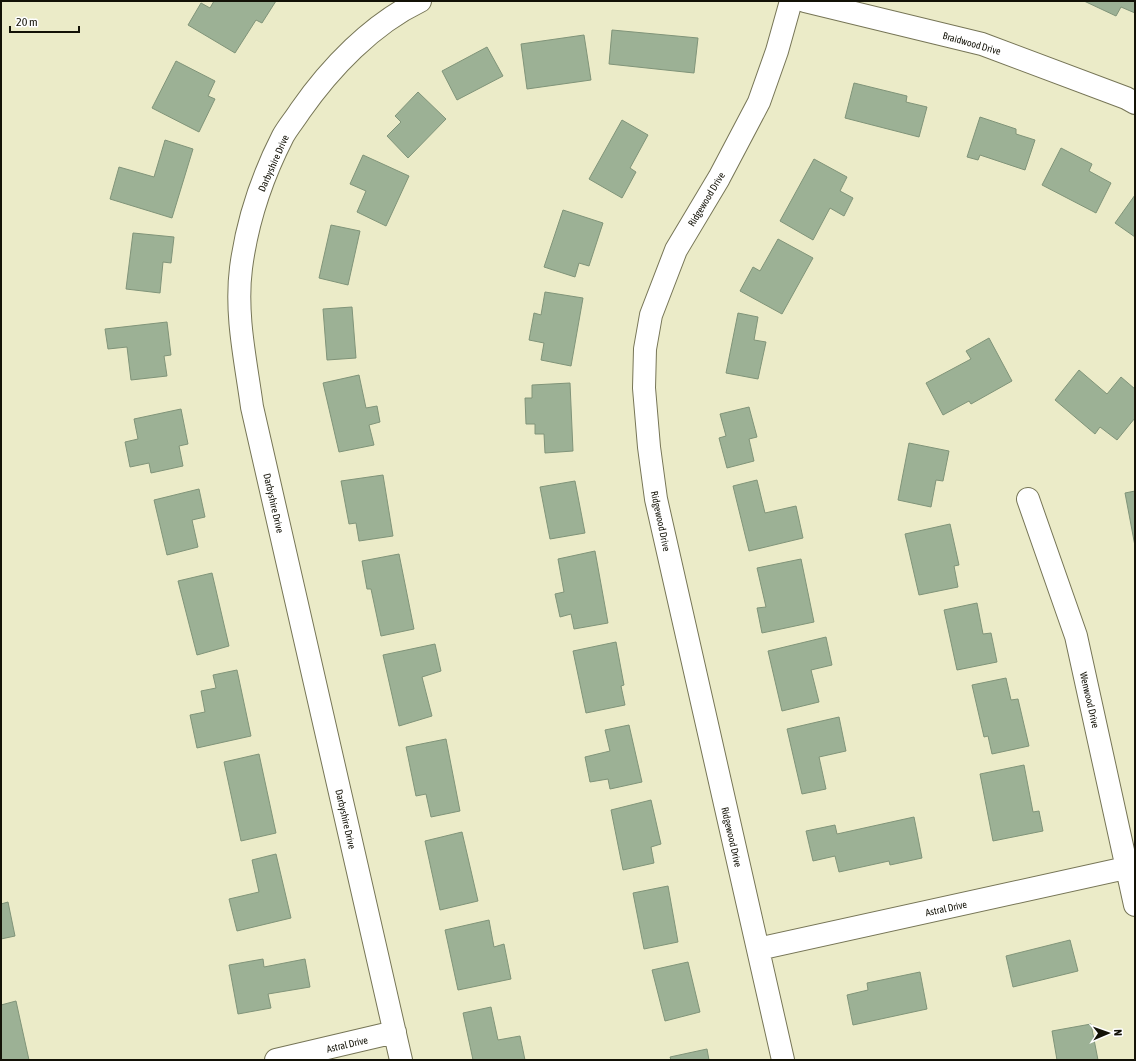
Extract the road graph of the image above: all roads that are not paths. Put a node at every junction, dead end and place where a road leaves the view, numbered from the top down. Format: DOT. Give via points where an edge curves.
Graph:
graph roads {
  1 [pos="420,1"];
  2 [pos="791,1"];
  3 [pos="805,1"];
  4 [pos="1135,102"];
  5 [pos="1028,499"];
  6 [pos="1131,867"];
  7 [pos="1135,905"];
  8 [pos="758,949"];
  9 [pos="395,1032"];
  10 [pos="276,1060"];
  11 [pos="401,1060"];
  12 [pos="783,1060"];
  1 -- 9 [label="street, Darbyshire Drive" via="375,30 341,60 312,94 284,134 264,177 251,219 241,269 239,314 252,407"];
  2 -- 8 [label="street, Ridgewood Drive" via="759,102 719,178 676,250 651,315 645,349 645,402 656,500"];
  3 -- 4 [label="street, Braidwood Drive" via="982,44"];
  5 -- 6 [label="street, Wenwood Drive" via="1076,636"];
  6 -- 7 [label="street, Wenwood Drive"];
  6 -- 8 [label="street, Astral Drive"];
  8 -- 12 [label="street, Ridgewood Drive"];
  9 -- 10 [label="street, Astral Drive"];
  9 -- 11 [label="street, Darbyshire Drive"];
}
